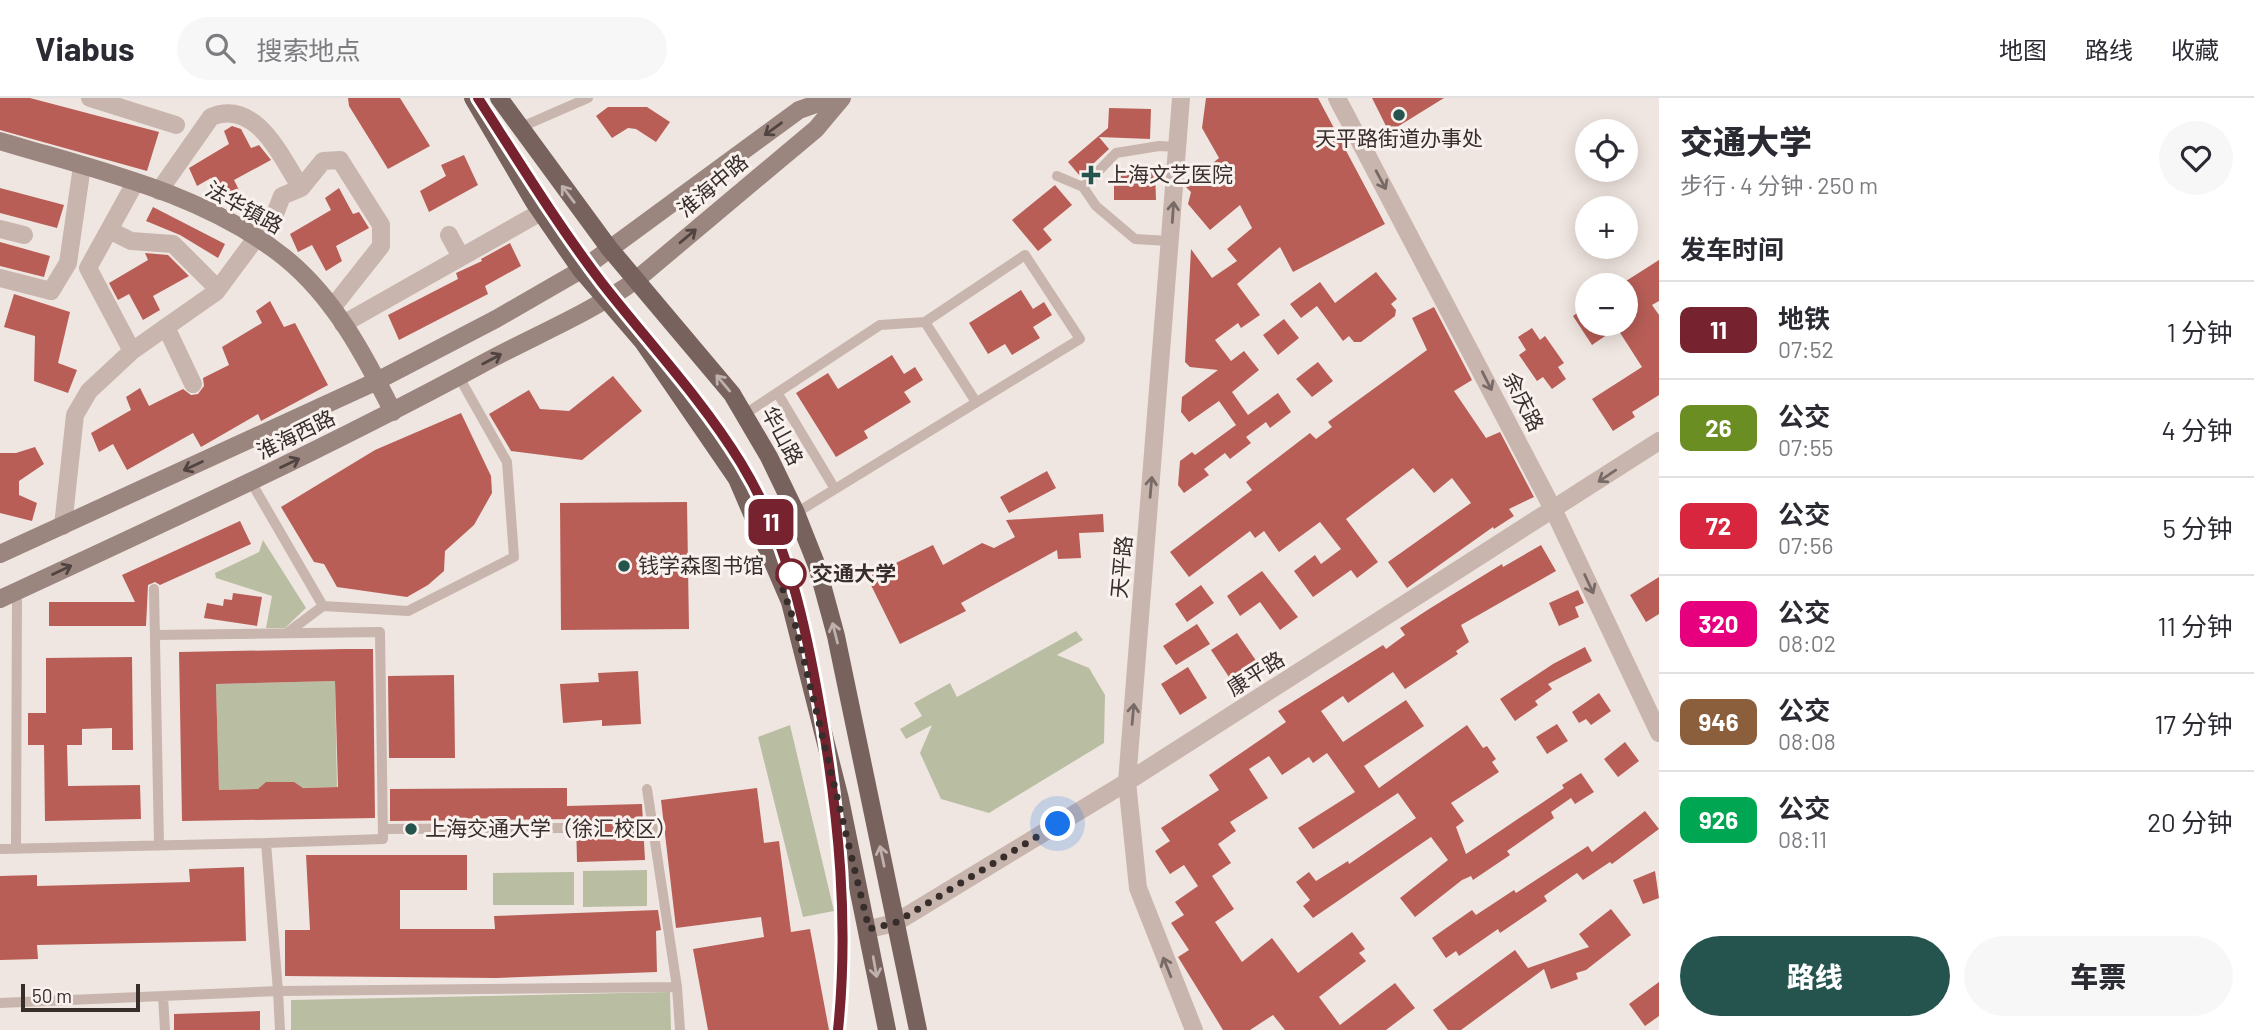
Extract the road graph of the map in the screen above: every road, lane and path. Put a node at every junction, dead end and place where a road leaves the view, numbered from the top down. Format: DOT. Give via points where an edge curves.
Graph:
graph roads {
  1 [pos="90,98"];
  2 [pos="473,98"];
  3 [pos="499,98"];
  4 [pos="588,98"];
  5 [pos="834,98"];
  6 [pos="842,98"];
  7 [pos="1181,98"];
  8 [pos="1337,98"];
  9 [pos="130,104"];
  10 [pos="176,125"];
  11 [pos="519,128"];
  12 [pos="0,141"];
  13 [pos="1178,147"];
  14 [pos="82,166"];
  15 [pos="1057,176"];
  16 [pos="135,183"];
  17 [pos="1083,187"];
  18 [pos="301,188"];
  19 [pos="159,191"];
  20 [pos="541,212"];
  21 [pos="0,229"];
  22 [pos="109,230"];
  23 [pos="24,235"];
  24 [pos="449,235"];
  25 [pos="255,237"];
  26 [pos="1169,241"];
  27 [pos="609,248"];
  28 [pos="461,257"];
  29 [pos="581,270"];
  30 [pos="0,278"];
  31 [pos="636,280"];
  32 [pos="218,289"];
  33 [pos="607,301"];
  34 [pos="332,307"];
  35 [pos="925,322"];
  36 [pos="343,324"];
  37 [pos="166,327"];
  38 [pos="132,351"];
  39 [pos="459,377"];
  40 [pos="377,381"];
  41 [pos="192,384"];
  42 [pos="778,394"];
  43 [pos="976,402"];
  44 [pos="393,412"];
  45 [pos="745,414"];
  46 [pos="1659,441"];
  47 [pos="251,482"];
  48 [pos="835,489"];
  49 [pos="1554,511"];
  50 [pos="796,513"];
  51 [pos="63,526"];
  52 [pos="0,555"];
  53 [pos="154,589"];
  54 [pos="17,591"];
  55 [pos="0,599"];
  56 [pos="323,606"];
  57 [pos="287,633"];
  58 [pos="155,635"];
  59 [pos="1659,733"];
  60 [pos="1128,782"];
  61 [pos="647,789"];
  62 [pos="568,828"];
  63 [pos="383,829"];
  64 [pos="266,843"];
  65 [pos="159,845"];
  66 [pos="0,849"];
  67 [pos="16,849"];
  68 [pos="895,923"];
  69 [pos="869,929"];
  70 [pos="677,987"];
  71 [pos="278,990"];
  72 [pos="163,996"];
  73 [pos="0,1003"];
  74 [pos="165,1030"];
  75 [pos="280,1030"];
  76 [pos="680,1030"];
  77 [pos="887,1030"];
  78 [pos="918,1030"];
  79 [pos="1194,1030"];
  1 -- 9 [label="street"];
  2 -- 20 [label="main road"];
  3 -- 11 [label="main road, 华山路"];
  4 -- 11 [label="lane"];
  5 -- 27 [label="main road, 淮海中路, one-way" via="799,110"];
  31 -- 6 [label="main road, 淮海中路, one-way" via="816,129"];
  7 -- 13 [label="street, 天平路"];
  8 -- 49 [label="street, 余庆路, one-way"];
  9 -- 10 [label="street"];
  27 -- 11 [label="main road, 华山路, one-way"];
  12 -- 14 [label="main road, 法华镇路"];
  13 -- 17 [label="lane" via="1116,153"];
  26 -- 13 [label="street, 天平路, one-way"];
  14 -- 16 [label="main road, 法华镇路"];
  14 -- 30 [label="street" via="68,263 51,291"];
  15 -- 17 [label="lane"];
  16 -- 19 [label="main road, 法华镇路"];
  16 -- 22 [label="street"];
  17 -- 26 [label="lane" via="1096,205 1135,239"];
  18 -- 19 [label="street" via="256,118 244,110 222,110 211,117"];
  18 -- 25 [label="street" via="282,195 273,219"];
  18 -- 34 [label="street" via="323,162 340,160 381,225 381,246"];
  19 -- 25 [label="main road, 法华镇路"];
  20 -- 28 [label="street"];
  20 -- 29 [label="main road"];
  21 -- 23 [label="street"];
  22 -- 32 [label="street" via="131,241 173,244"];
  22 -- 38 [label="street" via="88,268"];
  24 -- 28 [label="street"];
  25 -- 32 [label="street"];
  25 -- 34 [label="main road, 法华镇路" via="285,257"];
  60 -- 26 [label="street, 天平路, one-way"];
  27 -- 29 [label="main road, 淮海中路"];
  27 -- 31 [label="main road, 华山路"];
  28 -- 36 [label="street"];
  29 -- 33 [label="main road"];
  29 -- 40 [label="main road, 淮海西路"];
  31 -- 33 [label="main road, 淮海中路"];
  45 -- 31 [label="main road, 华山路, one-way"];
  32 -- 37 [label="street"];
  39 -- 33 [label="main road, 淮海西路, one-way"];
  33 -- 69 [label="main road" via="643,342 737,479 790,602"];
  34 -- 36 [label="main road, 法华镇路"];
  35 -- 42 [label="lane" via="880,325"];
  35 -- 43 [label="lane"];
  35 -- 43 [label="lane" via="1025,255 1080,339"];
  36 -- 40 [label="main road, 法华镇路"];
  37 -- 38 [label="street"];
  37 -- 41 [label="street"];
  38 -- 51 [label="street" via="89,391 75,415"];
  39 -- 44 [label="main road, 淮海西路"];
  39 -- 56 [label="lane" via="507,462 514,557 408,611"];
  40 -- 44 [label="main road, 法华镇路"];
  40 -- 51 [label="main road, 淮海西路, one-way"];
  42 -- 45 [label="lane"];
  42 -- 48 [label="lane"];
  43 -- 48 [label="lane"];
  47 -- 44 [label="main road, 淮海西路, one-way"];
  45 -- 50 [label="main road, 华山路"];
  46 -- 49 [label="street, 康平路, one-way"];
  54 -- 47 [label="main road, 淮海西路, one-way"];
  47 -- 56 [label="lane"];
  48 -- 50 [label="lane"];
  49 -- 59 [label="street, 余庆路, one-way"];
  49 -- 60 [label="street, 康平路"];
  68 -- 50 [label="main road, 华山路, one-way" via="836,636 817,566"];
  51 -- 52 [label="main road, 淮海西路"];
  53 -- 58 [label="lane"];
  54 -- 55 [label="main road, 淮海西路"];
  54 -- 67 [label="lane"];
  56 -- 57 [label="lane"];
  57 -- 58 [label="lane"];
  57 -- 63 [label="lane" via="380,632"];
  58 -- 65 [label="lane"];
  60 -- 68 [label="street, 康平路"];
  79 -- 60 [label="street, 天平路, one-way" via="1138,888"];
  61 -- 70 [label="lane"];
  62 -- 63 [label="lane"];
  63 -- 64 [label="lane" via="383,839"];
  64 -- 65 [label="lane"];
  64 -- 71 [label="lane"];
  65 -- 67 [label="lane"];
  66 -- 67 [label="lane"];
  68 -- 69 [label="street, 康平路"];
  68 -- 78 [label="main road, 华山路"];
  69 -- 77 [label="main road, one-way"];
  70 -- 71 [label="lane"];
  70 -- 76 [label="lane"];
  71 -- 72 [label="lane"];
  71 -- 75 [label="lane"];
  72 -- 73 [label="lane"];
  72 -- 74 [label="lane"];
}
